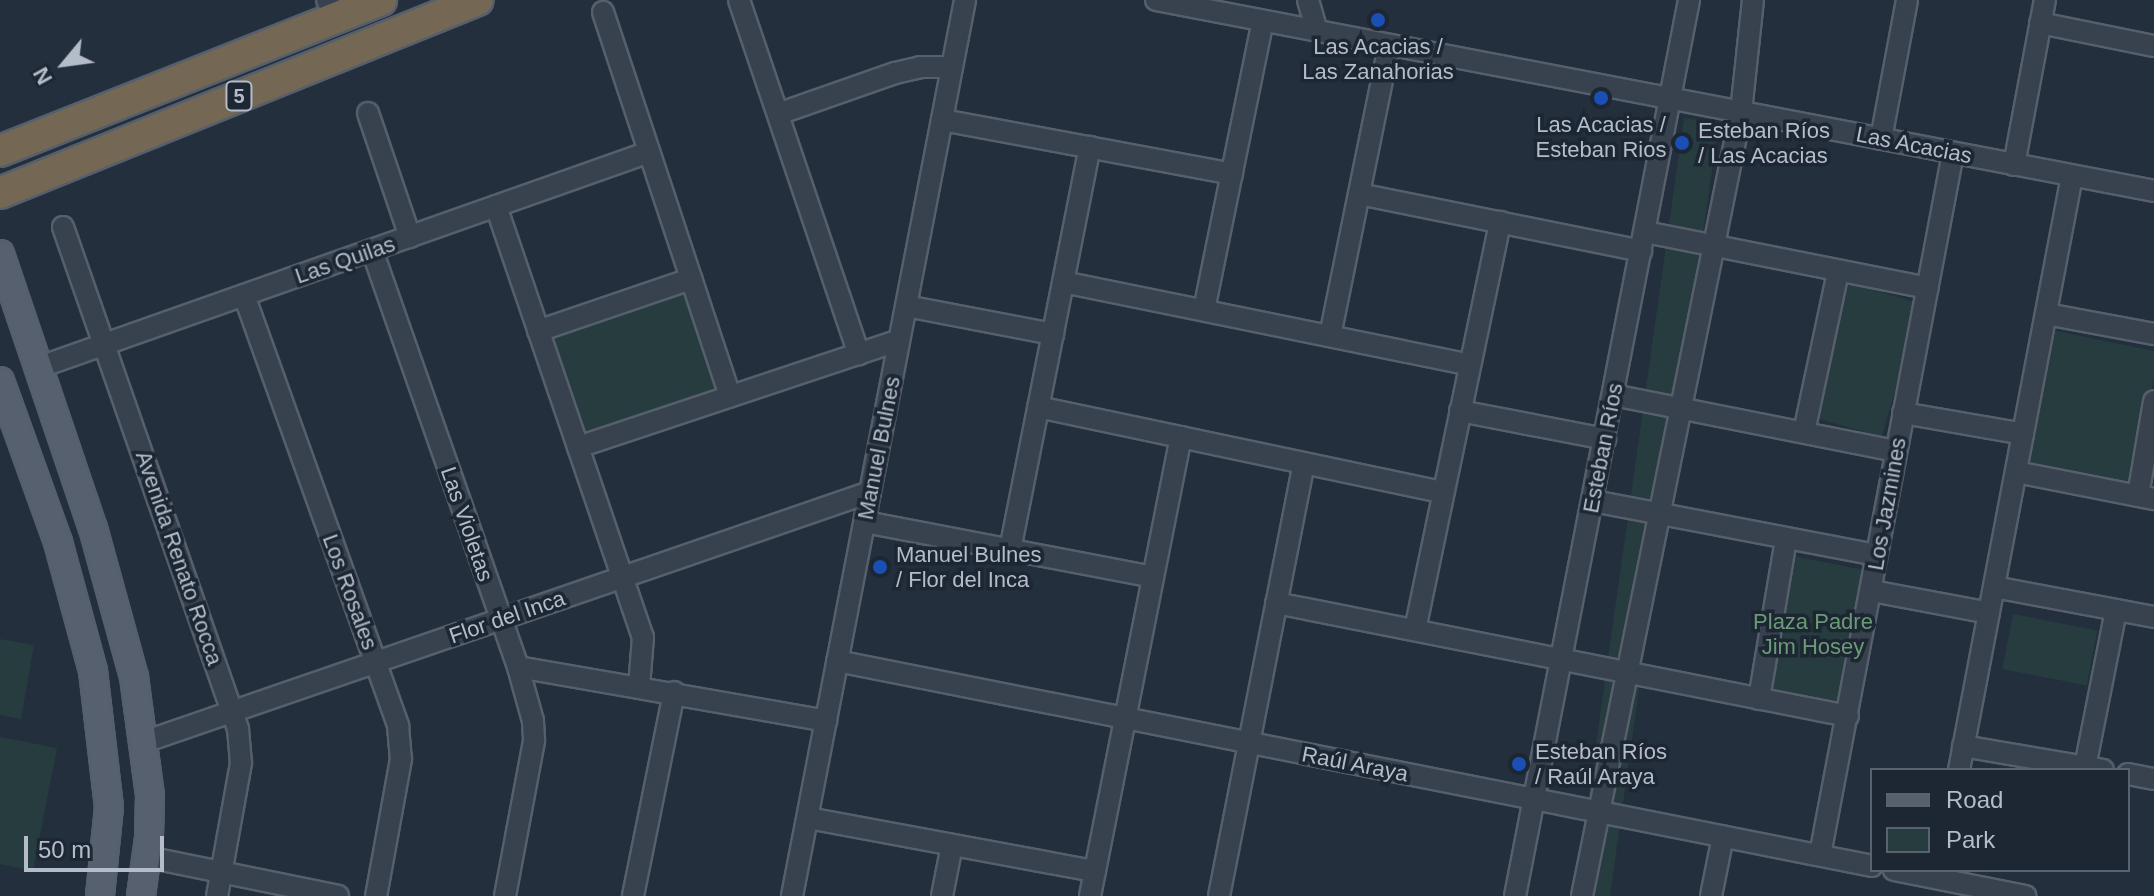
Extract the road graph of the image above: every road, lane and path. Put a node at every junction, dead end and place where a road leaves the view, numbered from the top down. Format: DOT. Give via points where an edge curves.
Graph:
graph roads {
  1 [pos="381,0"];
  2 [pos="478,0"];
  3 [pos="739,0"];
  4 [pos="965,0"];
  5 [pos="1156,0"];
  6 [pos="1237,0"];
  7 [pos="1308,0"];
  8 [pos="1689,0"];
  9 [pos="1753,0"];
  10 [pos="1907,0"];
  11 [pos="2045,0"];
  12 [pos="332,9"];
  13 [pos="1208,10"];
  14 [pos="603,12"];
  15 [pos="1263,21"];
  16 [pos="2040,23"];
  17 [pos="1317,31"];
  18 [pos="1389,45"];
  19 [pos="2154,46"];
  20 [pos="952,67"];
  21 [pos="1671,99"];
  22 [pos="1741,112"];
  23 [pos="368,113"];
  24 [pos="778,114"];
  25 [pos="942,120"];
  26 [pos="1881,139"];
  27 [pos="1090,147"];
  28 [pos="0,151"];
  29 [pos="649,152"];
  30 [pos="1953,153"];
  31 [pos="2014,165"];
  32 [pos="1232,174"];
  33 [pos="2072,176"];
  34 [pos="2154,191"];
  35 [pos="0,193"];
  36 [pos="1359,194"];
  37 [pos="496,206"];
  38 [pos="1500,222"];
  39 [pos="63,227"];
  40 [pos="410,237"];
  41 [pos="1643,241"];
  42 [pos="1713,245"];
  43 [pos="372,250"];
  44 [pos="0,254"];
  45 [pos="1838,272"];
  46 [pos="691,279"];
  47 [pos="1063,282"];
  48 [pos="1927,288"];
  49 [pos="244,295"];
  50 [pos="906,306"];
  51 [pos="1204,310"];
  52 [pos="2046,314"];
  53 [pos="538,331"];
  54 [pos="1053,334"];
  55 [pos="2154,334"];
  56 [pos="1330,336"];
  57 [pos="899,340"];
  58 [pos="104,344"];
  59 [pos="859,354"];
  60 [pos="1470,365"];
  61 [pos="40,367"];
  62 [pos="0,381"];
  63 [pos="1613,395"];
  64 [pos="730,397"];
  65 [pos="2154,401"];
  66 [pos="1038,407"];
  67 [pos="1681,408"];
  68 [pos="1460,411"];
  69 [pos="1903,413"];
  70 [pos="57,414"];
  71 [pos="17,427"];
  72 [pos="1804,432"];
  73 [pos="2023,434"];
  74 [pos="1181,437"];
  75 [pos="1605,439"];
  76 [pos="578,447"];
  77 [pos="1896,451"];
  78 [pos="1304,463"];
  79 [pos="2016,472"];
  80 [pos="870,492"];
  81 [pos="1443,492"];
  82 [pos="2146,497"];
  83 [pos="1593,501"];
  84 [pos="1659,514"];
  85 [pos="865,522"];
  86 [pos="1786,540"];
  87 [pos="1010,550"];
  88 [pos="1877,555"];
  89 [pos="623,577"];
  90 [pos="1153,577"];
  91 [pos="1994,587"];
  92 [pos="1872,591"];
  93 [pos="1276,603"];
  94 [pos="2116,610"];
  95 [pos="1989,613"];
  96 [pos="2154,617"];
  97 [pos="501,619"];
  98 [pos="1415,630"];
  99 [pos="1562,657"];
  100 [pos="837,661"];
  101 [pos="375,662"];
  102 [pos="518,667"];
  103 [pos="1627,672"];
  104 [pos="639,687"];
  105 [pos="674,692"];
  106 [pos="1759,699"];
  107 [pos="232,712"];
  108 [pos="1848,716"];
  109 [pos="1125,719"];
  110 [pos="826,721"];
  111 [pos="144,742"];
  112 [pos="1249,744"];
  113 [pos="1963,746"];
  114 [pos="1959,768"];
  115 [pos="2094,768"];
  116 [pos="2130,774"];
  117 [pos="2154,779"];
  118 [pos="1534,799"];
  119 [pos="1599,812"];
  120 [pos="808,818"];
  121 [pos="1723,836"];
  122 [pos="952,845"];
  123 [pos="1820,855"];
  124 [pos="147,857"];
  125 [pos="1870,866"];
  126 [pos="1095,871"];
  127 [pos="1901,872"];
  128 [pos="222,873"];
  129 [pos="1937,882"];
  130 [pos="107,894"];
  131 [pos="141,896"];
  132 [pos="217,896"];
  133 [pos="338,896"];
  134 [pos="376,896"];
  135 [pos="505,896"];
  136 [pos="633,896"];
  137 [pos="792,896"];
  138 [pos="942,896"];
  139 [pos="1090,896"];
  140 [pos="1219,896"];
  141 [pos="1515,896"];
  142 [pos="1582,896"];
  143 [pos="1711,896"];
  144 [pos="2025,896"];
  1 -- 12 [label="highway, 5"];
  2 -- 35 [label="highway, 5"];
  3 -- 24 [label="street"];
  4 -- 20 [label="street, Manuel Bulnes"];
  5 -- 13 [label="street, Las Acacias"];
  6 -- 13 [label="street"];
  7 -- 17 [label="street"];
  8 -- 21 [label="street, Esteban Ríos"];
  9 -- 22 [label="street"];
  10 -- 26 [label="street"];
  11 -- 16 [label="street"];
  12 -- 28 [label="highway, 5"];
  13 -- 15 [label="street, Las Acacias"];
  14 -- 29 [label="street"];
  15 -- 17 [label="street, Las Acacias"];
  15 -- 32 [label="street"];
  16 -- 19 [label="street"];
  16 -- 31 [label="street"];
  17 -- 18 [label="street, Las Acacias"];
  18 -- 21 [label="street, Las Acacias"];
  18 -- 36 [label="street"];
  20 -- 24 [label="street" via="895,73"];
  20 -- 25 [label="street, Manuel Bulnes"];
  21 -- 22 [label="street, Las Acacias"];
  21 -- 41 [label="street, Esteban Ríos"];
  22 -- 26 [label="street, Las Acacias"];
  22 -- 42 [label="street"];
  23 -- 40 [label="street"];
  24 -- 59 [label="street"];
  25 -- 27 [label="street"];
  25 -- 50 [label="street, Manuel Bulnes"];
  26 -- 30 [label="street, Las Acacias"];
  27 -- 32 [label="street"];
  27 -- 47 [label="street"];
  29 -- 37 [label="street, Las Quilas"];
  29 -- 46 [label="street"];
  30 -- 31 [label="street, Las Acacias"];
  30 -- 48 [label="street, Los Jazmines"];
  31 -- 33 [label="street, Las Acacias"];
  32 -- 51 [label="street"];
  33 -- 34 [label="street, Las Acacias"];
  33 -- 52 [label="street"];
  36 -- 38 [label="street"];
  36 -- 56 [label="street"];
  37 -- 40 [label="street, Las Quilas"];
  37 -- 53 [label="street"];
  38 -- 41 [label="street"];
  38 -- 60 [label="street"];
  39 -- 58 [label="street, Avenida Renato Rocca"];
  40 -- 43 [label="street, Las Quilas"];
  41 -- 42 [label="street"];
  41 -- 63 [label="street, Esteban Ríos"];
  42 -- 45 [label="street"];
  42 -- 67 [label="street"];
  43 -- 49 [label="street, Las Quilas"];
  43 -- 97 [label="street, Las Violetas"];
  44 -- 61 [label="main road"];
  45 -- 48 [label="street"];
  45 -- 72 [label="street"];
  46 -- 53 [label="street"];
  46 -- 64 [label="street"];
  47 -- 51 [label="street"];
  47 -- 54 [label="street"];
  48 -- 69 [label="street, Los Jazmines"];
  49 -- 58 [label="street, Las Quilas"];
  49 -- 101 [label="street, Los Rosales"];
  50 -- 54 [label="street"];
  50 -- 57 [label="street, Manuel Bulnes"];
  51 -- 56 [label="street"];
  52 -- 55 [label="street"];
  52 -- 73 [label="street"];
  53 -- 76 [label="street"];
  54 -- 66 [label="street"];
  56 -- 60 [label="street"];
  57 -- 59 [label="street"];
  57 -- 80 [label="street, Manuel Bulnes"];
  58 -- 61 [label="street, Las Quilas"];
  58 -- 107 [label="street, Avenida Renato Rocca"];
  59 -- 64 [label="street"];
  60 -- 68 [label="street"];
  61 -- 70 [label="main road"];
  62 -- 71 [label="main road"];
  63 -- 67 [label="street"];
  63 -- 75 [label="street, Esteban Ríos"];
  64 -- 76 [label="street"];
  65 -- 82 [label="street"];
  66 -- 74 [label="street"];
  66 -- 87 [label="street"];
  67 -- 72 [label="street"];
  67 -- 84 [label="street"];
  68 -- 75 [label="street"];
  68 -- 81 [label="street"];
  69 -- 73 [label="street"];
  69 -- 77 [label="street, Los Jazmines"];
  70 -- 71 [label="main road"];
  70 -- 111 [label="main road" via="126,641"];
  71 -- 130 [label="main road" via="63,557 93,671 109,807"];
  72 -- 77 [label="street"];
  73 -- 79 [label="street"];
  74 -- 78 [label="street"];
  74 -- 90 [label="street"];
  75 -- 83 [label="street, Esteban Ríos"];
  76 -- 89 [label="street"];
  77 -- 88 [label="street, Los Jazmines"];
  78 -- 81 [label="street"];
  78 -- 93 [label="street"];
  79 -- 82 [label="street"];
  79 -- 91 [label="street"];
  80 -- 85 [label="street, Manuel Bulnes"];
  80 -- 89 [label="street, Flor del Inca"];
  81 -- 98 [label="street"];
  83 -- 84 [label="street"];
  83 -- 99 [label="street, Esteban Ríos"];
  84 -- 86 [label="street"];
  84 -- 103 [label="street"];
  85 -- 87 [label="street"];
  85 -- 100 [label="street, Manuel Bulnes"];
  86 -- 88 [label="street"];
  86 -- 106 [label="street"];
  87 -- 90 [label="street"];
  88 -- 92 [label="street, Los Jazmines"];
  89 -- 97 [label="street, Flor del Inca"];
  89 -- 104 [label="street" via="643,637"];
  90 -- 109 [label="street"];
  91 -- 94 [label="street"];
  91 -- 95 [label="street"];
  92 -- 95 [label="street"];
  92 -- 108 [label="street, Los Jazmines"];
  93 -- 98 [label="street"];
  93 -- 112 [label="street"];
  94 -- 96 [label="street"];
  94 -- 115 [label="street"];
  95 -- 113 [label="street"];
  97 -- 101 [label="street, Flor del Inca"];
  97 -- 102 [label="street, Las Violetas"];
  98 -- 99 [label="street"];
  99 -- 103 [label="street"];
  99 -- 118 [label="street, Esteban Ríos"];
  100 -- 109 [label="street, Raúl Araya"];
  100 -- 110 [label="street, Manuel Bulnes"];
  101 -- 107 [label="street, Flor del Inca"];
  101 -- 134 [label="street, Los Rosales" via="402,750"];
  102 -- 104 [label="street"];
  102 -- 135 [label="street, Las Violetas" via="535,731"];
  103 -- 106 [label="street"];
  103 -- 119 [label="street"];
  104 -- 105 [label="street"];
  105 -- 110 [label="street"];
  105 -- 136 [label="street"];
  106 -- 108 [label="street"];
  107 -- 111 [label="street, Flor del Inca"];
  107 -- 128 [label="street, Avenida Renato Rocca" via="241,763"];
  108 -- 123 [label="street, Los Jazmines"];
  109 -- 112 [label="street, Raúl Araya"];
  109 -- 126 [label="street"];
  110 -- 120 [label="street, Manuel Bulnes"];
  111 -- 124 [label="main road" via="150,796"];
  112 -- 118 [label="street, Raúl Araya"];
  112 -- 140 [label="street"];
  113 -- 114 [label="street"];
  113 -- 115 [label="street"];
  116 -- 117 [label="street"];
  118 -- 119 [label="street, Raúl Araya"];
  118 -- 141 [label="street, Esteban Ríos"];
  119 -- 121 [label="street, Raúl Araya"];
  119 -- 142 [label="street"];
  120 -- 122 [label="street"];
  120 -- 137 [label="street, Manuel Bulnes"];
  121 -- 123 [label="street, Raúl Araya"];
  121 -- 143 [label="street"];
  122 -- 126 [label="street"];
  122 -- 138 [label="street"];
  123 -- 125 [label="street, Raúl Araya"];
  124 -- 128 [label="street"];
  124 -- 131 [label="main road"];
  126 -- 139 [label="street"];
  127 -- 129 [label="street"];
  128 -- 132 [label="street, Avenida Renato Rocca"];
  128 -- 133 [label="street"];
  129 -- 144 [label="street"];
}
